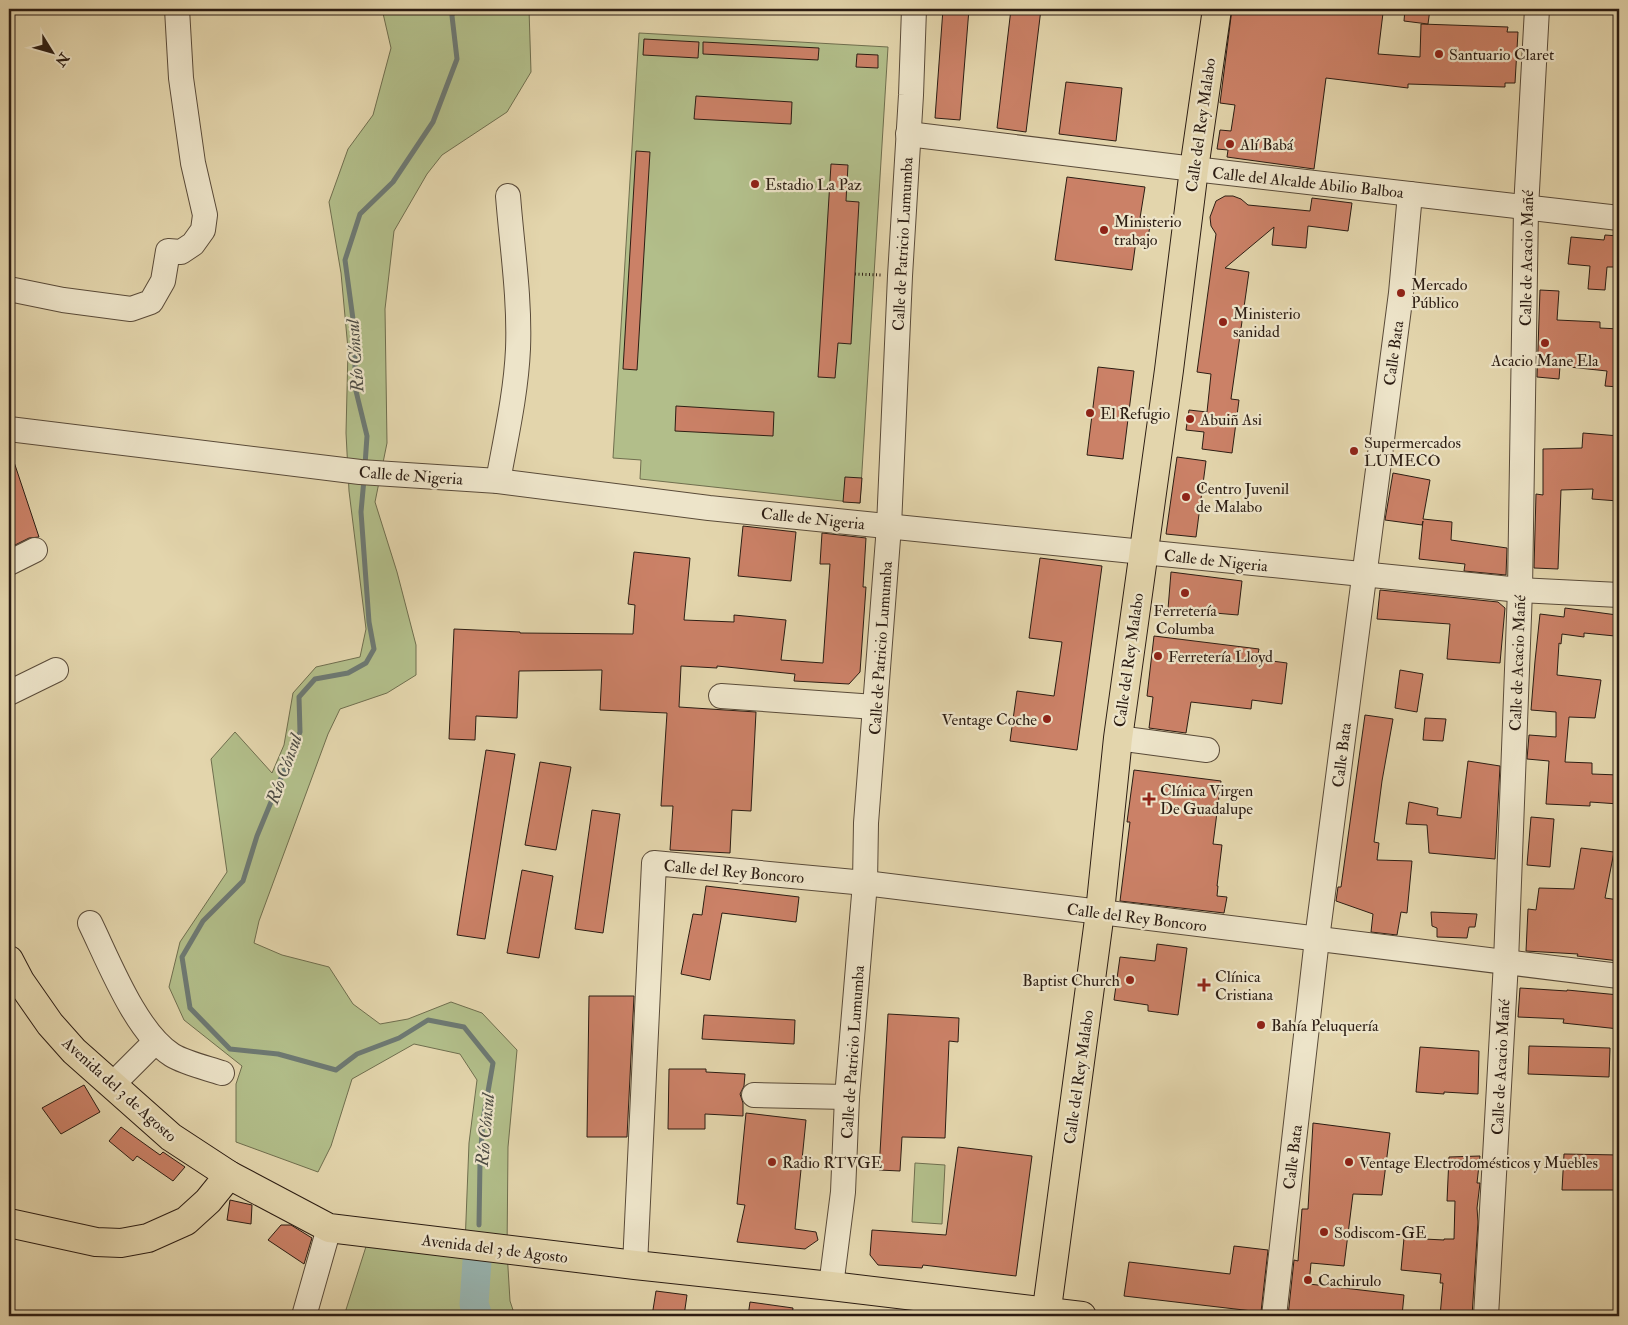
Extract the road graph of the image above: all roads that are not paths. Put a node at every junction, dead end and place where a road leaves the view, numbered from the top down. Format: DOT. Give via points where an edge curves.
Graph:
graph roads {
  1 [pos="177,9"];
  2 [pos="914,9"];
  3 [pos="1217,9"];
  4 [pos="1537,9"];
  5 [pos="908,134"];
  6 [pos="1194,169"];
  7 [pos="1410,194"];
  8 [pos="508,196"];
  9 [pos="1526,208"];
  10 [pos="1619,218"];
  11 [pos="9,290"];
  12 [pos="9,429"];
  13 [pos="498,481"];
  14 [pos="889,526"];
  15 [pos="35,550"];
  16 [pos="1143,552"];
  17 [pos="9,563"];
  18 [pos="1363,574"];
  19 [pos="1520,590"];
  20 [pos="1619,590"];
  21 [pos="56,670"];
  22 [pos="9,693"];
  23 [pos="721,696"];
  24 [pos="875,707"];
  25 [pos="1118,738"];
  26 [pos="1206,750"];
  27 [pos="865,883"];
  28 [pos="1100,912"];
  29 [pos="90,923"];
  30 [pos="1317,939"];
  31 [pos="9,960"];
  32 [pos="1506,962"];
  33 [pos="1619,976"];
  34 [pos="155,1042"];
  35 [pos="222,1073"];
  36 [pos="112,1086"];
  37 [pos="754,1094"];
  38 [pos="847,1097"];
  39 [pos="229,1175"];
  40 [pos="9,1223"];
  41 [pos="329,1228"];
  42 [pos="635,1266"];
  43 [pos="832,1286"];
  44 [pos="1046,1314"];
  45 [pos="304,1316"];
  46 [pos="1082,1316"];
  47 [pos="1274,1316"];
  48 [pos="1486,1316"];
  1 -- 11 [label="street" via="181,78 193,163 205,215 203,230 193,244 180,252 168,251 163,281 151,302 131,308"];
  2 -- 5 [label="street, Calle de Patricio Lumumba"];
  3 -- 6 [label="main road, Calle del Rey Malabo"];
  4 -- 9 [label="street, Calle de Acacio Mañé"];
  5 -- 6 [label="street, Calle del Alcalde Abilio Balboa"];
  5 -- 14 [label="street, Calle de Patricio Lumumba"];
  6 -- 7 [label="street, Calle del Alcalde Abilio Balboa"];
  6 -- 16 [label="main road, Calle del Rey Malabo"];
  7 -- 9 [label="street, Calle del Alcalde Abilio Balboa"];
  7 -- 18 [label="street, Calle Bata" via="1401,293"];
  8 -- 13 [label="street" via="518,308 518,348 515,389"];
  9 -- 10 [label="street, Calle del Alcalde Abilio Balboa"];
  9 -- 19 [label="street, Calle de Acacio Mañé"];
  12 -- 13 [label="street, Calle de Nigeria" via="360,472"];
  13 -- 14 [label="street, Calle de Nigeria" via="709,508"];
  14 -- 16 [label="street, Calle de Nigeria"];
  14 -- 24 [label="street, Calle de Patricio Lumumba"];
  15 -- 17 [label="street"];
  16 -- 18 [label="street, Calle de Nigeria"];
  16 -- 25 [label="main road, Calle del Rey Malabo"];
  18 -- 19 [label="street, Calle de Nigeria"];
  18 -- 30 [label="street, Calle Bata"];
  19 -- 20 [label="street, Calle de Nigeria"];
  19 -- 32 [label="street, Calle de Acacio Mañé"];
  21 -- 22 [label="street"];
  23 -- 24 [label="street"];
  24 -- 27 [label="street, Calle de Patricio Lumumba"];
  25 -- 26 [label="street"];
  25 -- 28 [label="main road, Calle del Rey Malabo"];
  27 -- 28 [label="street, Calle del Rey Boncoro"];
  27 -- 38 [label="street, Calle de Patricio Lumumba"];
  27 -- 42 [label="street, Calle del Rey Boncoro" via="654,863"];
  28 -- 30 [label="street, Calle del Rey Boncoro"];
  28 -- 44 [label="main road, Calle del Rey Malabo"];
  29 -- 34 [label="street" via="124,996"];
  30 -- 32 [label="street, Calle del Rey Boncoro"];
  30 -- 47 [label="street, Calle Bata"];
  31 -- 36 [label="main road, Avenida del 3 de Agosto" via="50,1024"];
  32 -- 33 [label="street, Calle del Rey Boncoro"];
  32 -- 48 [label="street, Calle de Acacio Mañé"];
  34 -- 35 [label="street" via="174,1056"];
  34 -- 36 [label="street"];
  36 -- 39 [label="main road, Avenida del 3 de Agosto" via="171,1137"];
  37 -- 38 [label="street"];
  38 -- 43 [label="street, Calle de Patricio Lumumba" via="843,1192"];
  39 -- 40 [label="main road" via="186,1221 148,1238 121,1243 96,1242"];
  39 -- 41 [label="main road, Avenida del 3 de Agosto"];
  41 -- 42 [label="main road, Avenida del 3 de Agosto"];
  41 -- 45 [label="street"];
  42 -- 43 [label="main road, Avenida del 3 de Agosto"];
  43 -- 44 [label="main road, Avenida del 3 de Agosto"];
  44 -- 46 [label="main road, Avenida del 3 de Agosto"];
}
